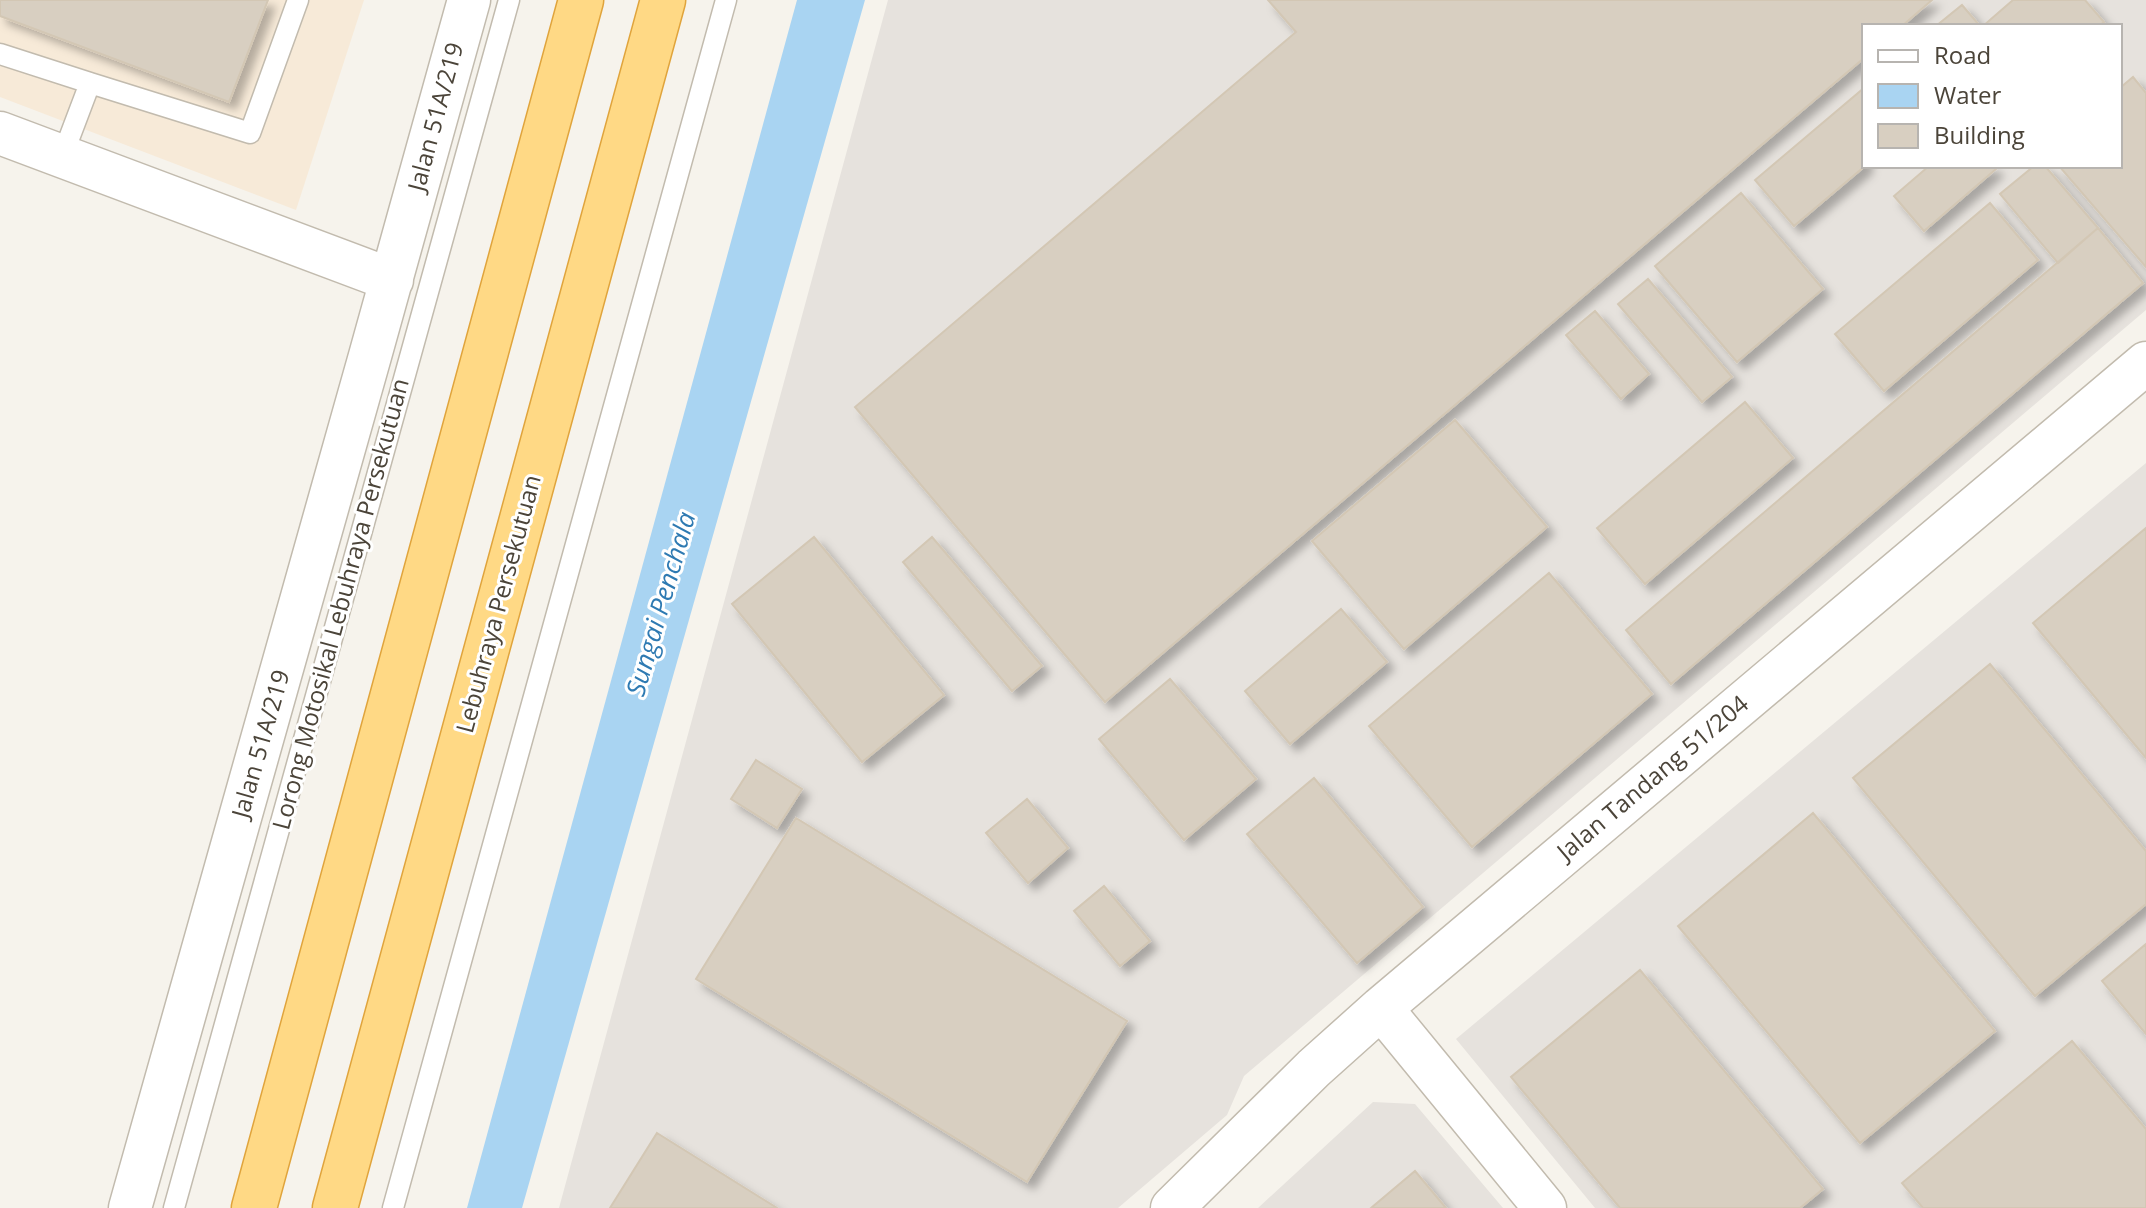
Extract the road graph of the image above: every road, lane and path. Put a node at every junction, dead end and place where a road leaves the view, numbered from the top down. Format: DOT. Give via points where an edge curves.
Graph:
graph roads {
  1 [pos="298,0"];
  2 [pos="469,0"];
  3 [pos="509,0"];
  4 [pos="581,0"];
  5 [pos="663,0"];
  6 [pos="726,0"];
  7 [pos="0,54"];
  8 [pos="90,83"];
  9 [pos="0,133"];
  10 [pos="62,157"];
  11 [pos="392,280"];
  12 [pos="2146,363"];
  13 [pos="1381,1008"];
  14 [pos="130,1208"];
  15 [pos="174,1208"];
  16 [pos="254,1208"];
  17 [pos="335,1208"];
  18 [pos="393,1208"];
  19 [pos="1172,1208"];
  20 [pos="1545,1208"];
  1 -- 8 [label="lane" via="250,133"];
  2 -- 11 [label="street, Jalan 51A/219"];
  3 -- 15 [label="lane, Lorong Motosikal Lebuhraya Persekutuan"];
  4 -- 16 [label="highway"];
  5 -- 17 [label="highway, Lebuhraya Persekutuan"];
  6 -- 18 [label="lane"];
  7 -- 8 [label="lane"];
  8 -- 10 [label="lane"];
  9 -- 10 [label="street"];
  10 -- 11 [label="street"];
  11 -- 14 [label="street, Jalan 51A/219"];
  12 -- 13 [label="street, Jalan Tandang 51/204"];
  13 -- 19 [label="street, Jalan Tandang 51/204"];
  13 -- 20 [label="street"];
}
